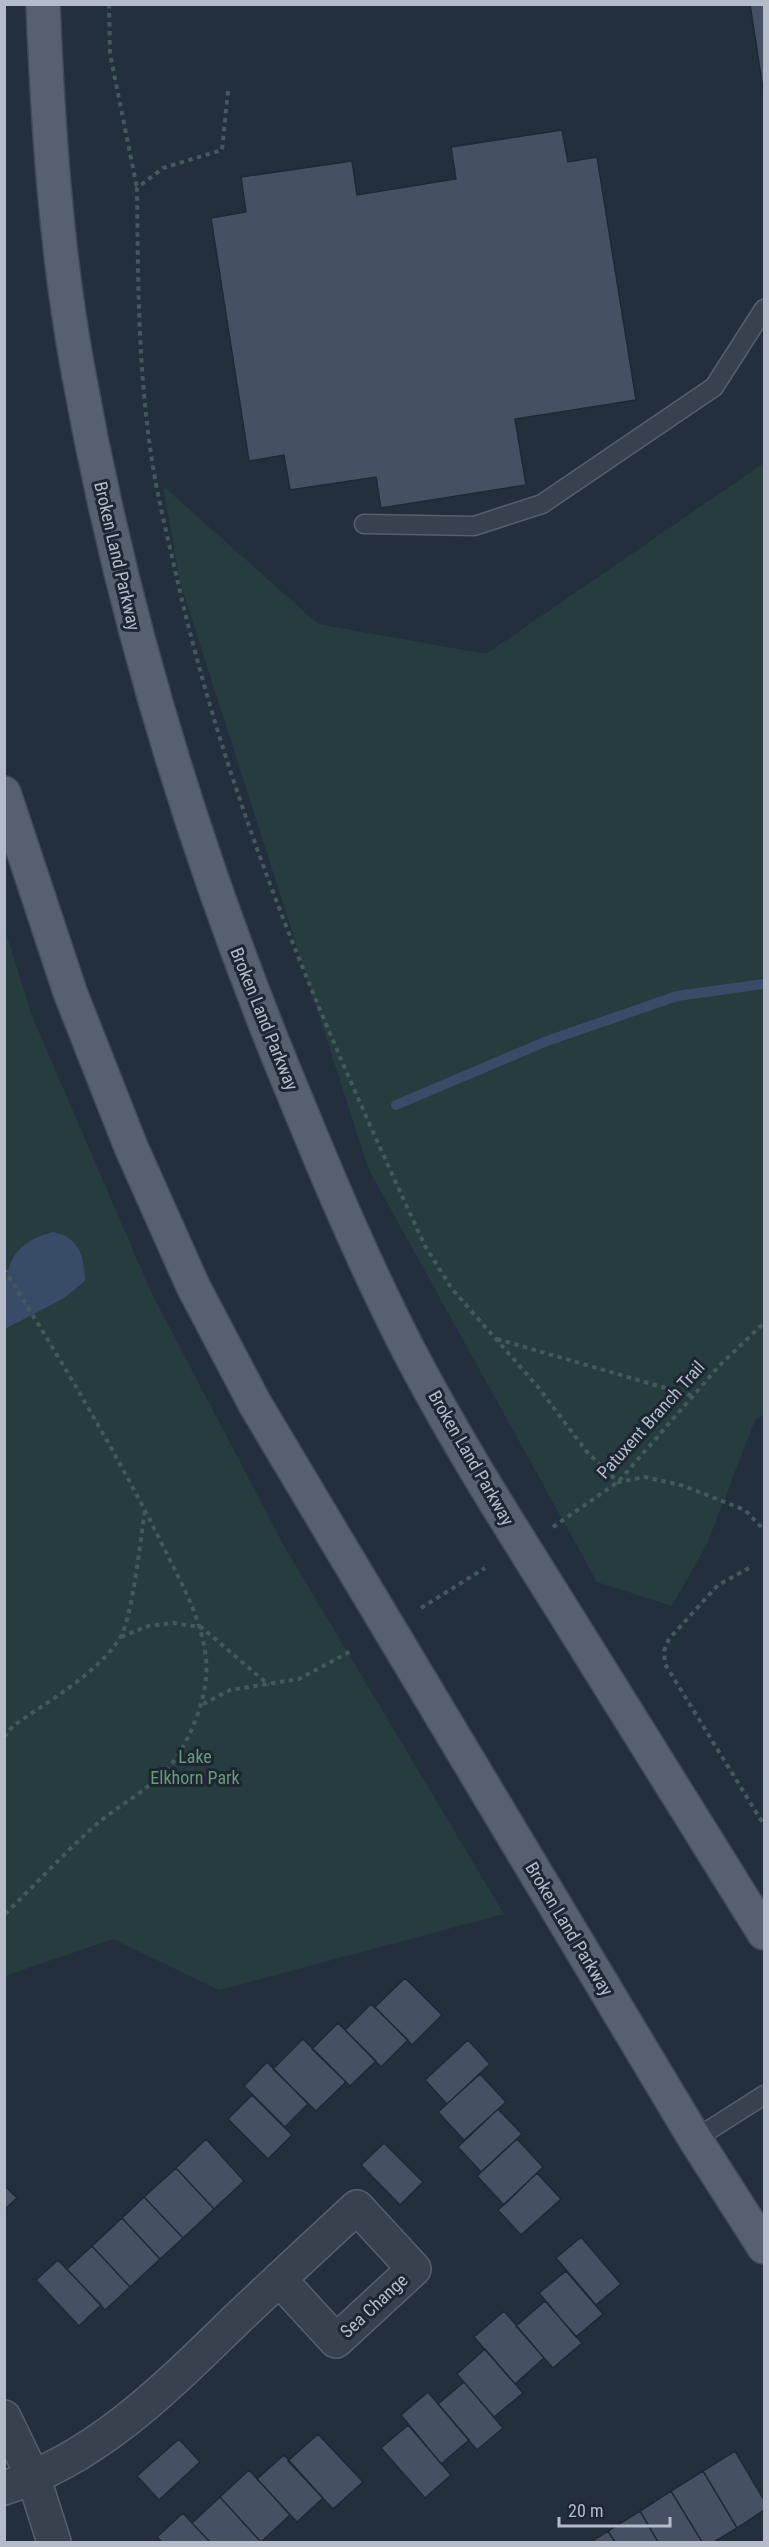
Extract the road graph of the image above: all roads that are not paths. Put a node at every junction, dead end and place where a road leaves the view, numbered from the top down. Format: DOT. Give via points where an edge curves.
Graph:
graph roads {
  1 [pos="43,4"];
  2 [pos="765,309"];
  3 [pos="364,524"];
  4 [pos="4,793"];
  5 [pos="765,1933"];
  6 [pos="765,2095"];
  7 [pos="695,2139"];
  8 [pos="765,2247"];
  9 [pos="279,2279"];
  10 [pos="4,2417"];
  11 [pos="19,2484"];
  12 [pos="54,2542"];
  1 -- 5 [label="main road, Broken Land Parkway" via="60,241 77,365 105,507 139,648 182,795 232,943 353,1236 409,1351 467,1457"];
  2 -- 3 [label="lane" via="714,387 542,504 474,526"];
  4 -- 7 [label="main road, Broken Land Parkway" via="70,992 131,1147 193,1286 255,1404"];
  6 -- 7 [label="lane"];
  7 -- 8 [label="main road, Broken Land Parkway"];
  9 -- 11 [label="street" via="151,2402 99,2440"];
  10 -- 11 [label="street"];
  11 -- 12 [label="street"];
}
